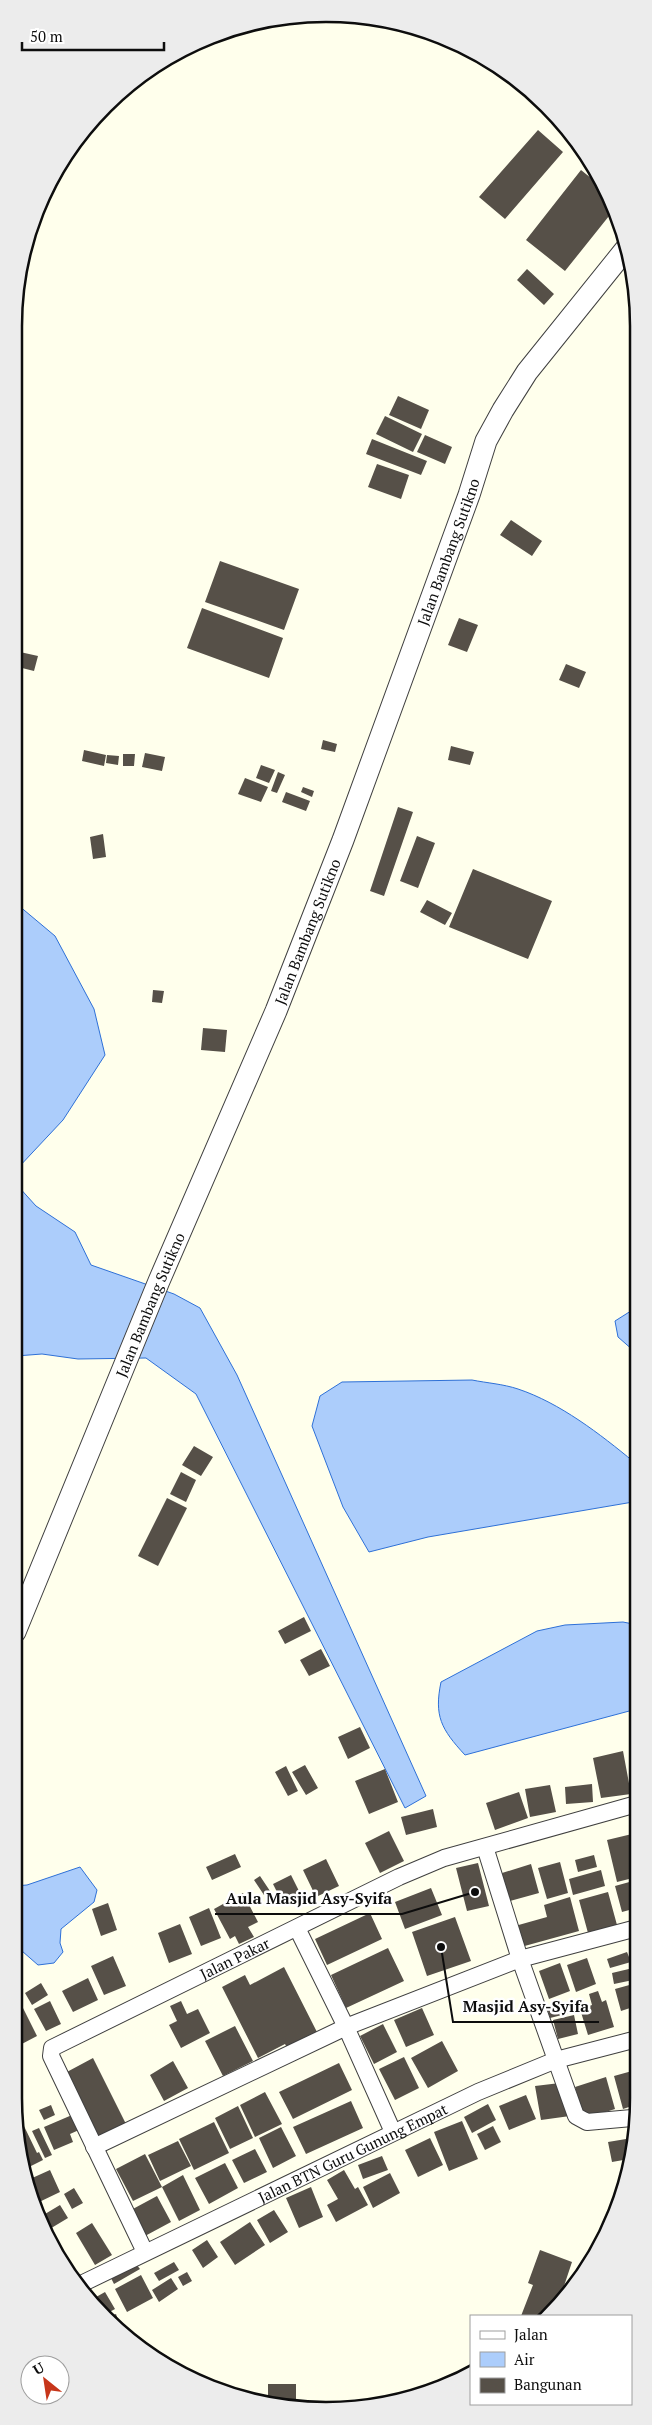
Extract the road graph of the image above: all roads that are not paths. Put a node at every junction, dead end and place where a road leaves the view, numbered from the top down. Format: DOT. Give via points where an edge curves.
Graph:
graph roads {
  1 [pos="621,255"];
  2 [pos="22,1615"];
  3 [pos="630,1806"];
  4 [pos="486,1847"];
  5 [pos="297,1928"];
  6 [pos="630,1930"];
  7 [pos="520,1959"];
  8 [pos="346,2028"];
  9 [pos="630,2041"];
  10 [pos="556,2060"];
  11 [pos="629,2118"];
  12 [pos="392,2132"];
  13 [pos="94,2148"];
  14 [pos="145,2252"];
  15 [pos="84,2283"];
  1 -- 2 [label="street, Jalan Bambang Sutikno" via="527,372 486,441 322,894 276,1011 159,1281"];
  3 -- 4 [label="street, Jalan Pakar"];
  4 -- 5 [label="street, Jalan Pakar" via="444,1858 400,1876"];
  4 -- 7 [label="street"];
  5 -- 8 [label="street"];
  5 -- 13 [label="street, Jalan Pakar" via="52,2048 51,2056"];
  6 -- 7 [label="street"];
  7 -- 8 [label="street"];
  7 -- 10 [label="street"];
  8 -- 12 [label="street"];
  8 -- 13 [label="street"];
  9 -- 10 [label="street, Jalan BTN Guru Gunung Empat"];
  10 -- 11 [label="street" via="579,2120"];
  10 -- 12 [label="street, Jalan BTN Guru Gunung Empat"];
  12 -- 14 [label="street, Jalan BTN Guru Gunung Empat"];
  13 -- 14 [label="street, Jalan Pakar"];
  14 -- 15 [label="street, Jalan BTN Guru Gunung Empat"];
}
